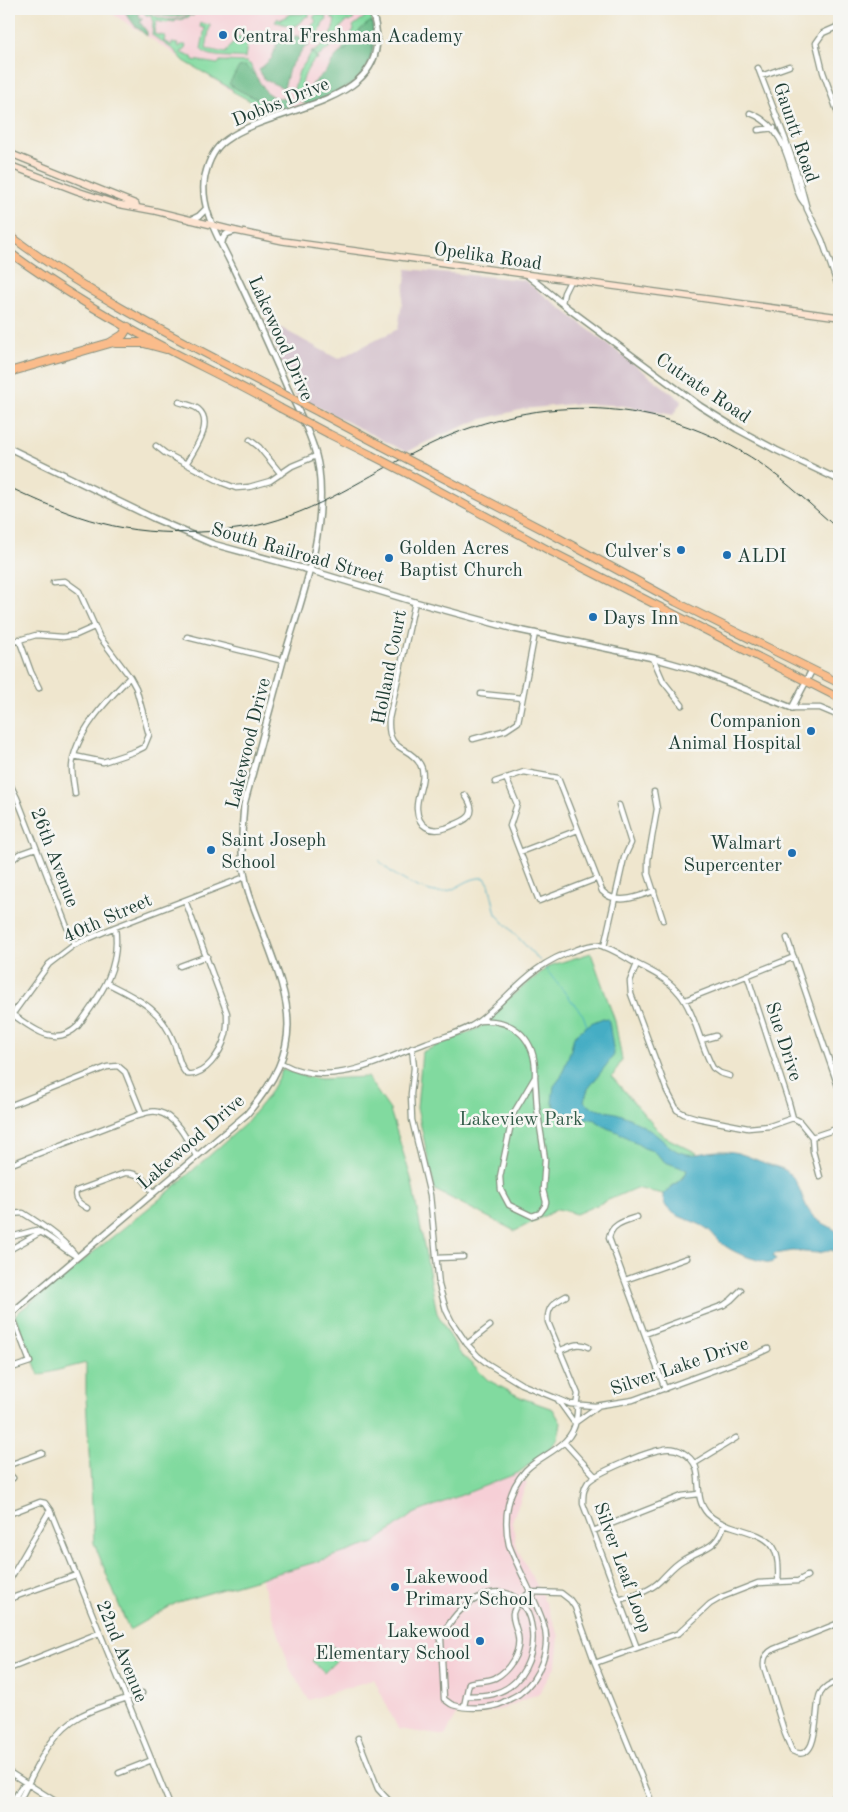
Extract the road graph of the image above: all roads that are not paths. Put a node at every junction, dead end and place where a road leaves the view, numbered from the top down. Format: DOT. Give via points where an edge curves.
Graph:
graph roads {
  1 [pos="371,9"];
  2 [pos="839,26"];
  3 [pos="789,66"];
  4 [pos="758,68"];
  5 [pos="761,76"];
  6 [pos="750,113"];
  7 [pos="839,116"];
  8 [pos="774,128"];
  9 [pos="758,130"];
  10 [pos="9,153"];
  11 [pos="9,165"];
  12 [pos="805,204"];
  13 [pos="136,207"];
  14 [pos="206,209"];
  15 [pos="188,220"];
  16 [pos="212,226"];
  17 [pos="236,232"];
  18 [pos="9,235"];
  19 [pos="222,243"];
  20 [pos="9,252"];
  21 [pos="527,275"];
  22 [pos="570,281"];
  23 [pos="839,289"];
  24 [pos="562,303"];
  25 [pos="126,311"];
  26 [pos="839,317"];
  27 [pos="128,328"];
  28 [pos="110,343"];
  29 [pos="166,349"];
  30 [pos="9,372"];
  31 [pos="179,402"];
  32 [pos="250,440"];
  33 [pos="156,446"];
  34 [pos="9,448"];
  35 [pos="316,456"];
  36 [pos="186,464"];
  37 [pos="281,474"];
  38 [pos="839,480"];
  39 [pos="309,570"];
  40 [pos="53,582"];
  41 [pos="415,602"];
  42 [pos="94,627"];
  43 [pos="536,633"];
  44 [pos="187,637"];
  45 [pos="19,639"];
  46 [pos="9,643"];
  47 [pos="653,658"];
  48 [pos="283,661"];
  49 [pos="812,670"];
  50 [pos="130,677"];
  51 [pos="806,682"];
  52 [pos="839,683"];
  53 [pos="39,688"];
  54 [pos="481,694"];
  55 [pos="522,698"];
  56 [pos="839,698"];
  57 [pos="682,705"];
  58 [pos="792,708"];
  59 [pos="839,716"];
  60 [pos="473,739"];
  61 [pos="74,756"];
  62 [pos="506,778"];
  63 [pos="9,782"];
  64 [pos="495,782"];
  65 [pos="654,792"];
  66 [pos="75,794"];
  67 [pos="465,795"];
  68 [pos="618,805"];
  69 [pos="578,830"];
  70 [pos="36,848"];
  71 [pos="520,852"];
  72 [pos="9,863"];
  73 [pos="244,877"];
  74 [pos="596,879"];
  75 [pos="654,890"];
  76 [pos="615,898"];
  77 [pos="185,900"];
  78 [pos="663,920"];
  79 [pos="115,927"];
  80 [pos="787,938"];
  81 [pos="74,945"];
  82 [pos="604,947"];
  83 [pos="207,956"];
  84 [pos="794,957"];
  85 [pos="637,964"];
  86 [pos="180,966"];
  87 [pos="747,975"];
  88 [pos="107,983"];
  89 [pos="685,1000"];
  90 [pos="11,1013"];
  91 [pos="9,1019"];
  92 [pos="479,1021"];
  93 [pos="716,1036"];
  94 [pos="701,1040"];
  95 [pos="412,1048"];
  96 [pos="282,1064"];
  97 [pos="730,1076"];
  98 [pos="535,1077"];
  99 [pos="839,1090"];
  100 [pos="9,1106"];
  101 [pos="142,1114"];
  102 [pos="793,1118"];
  103 [pos="839,1128"];
  104 [pos="812,1137"];
  105 [pos="196,1156"];
  106 [pos="9,1165"];
  107 [pos="820,1177"];
  108 [pos="153,1192"];
  109 [pos="87,1208"];
  110 [pos="9,1214"];
  111 [pos="637,1217"];
  112 [pos="41,1232"];
  113 [pos="11,1237"];
  114 [pos="9,1250"];
  115 [pos="78,1257"];
  116 [pos="464,1257"];
  117 [pos="436,1258"];
  118 [pos="687,1258"];
  119 [pos="625,1280"];
  120 [pos="740,1290"];
  121 [pos="566,1296"];
  122 [pos="10,1314"];
  123 [pos="490,1326"];
  124 [pos="645,1334"];
  125 [pos="467,1344"];
  126 [pos="588,1347"];
  127 [pos="768,1349"];
  128 [pos="559,1351"];
  129 [pos="9,1369"];
  130 [pos="665,1389"];
  131 [pos="557,1399"];
  132 [pos="577,1404"];
  133 [pos="599,1406"];
  134 [pos="574,1422"];
  135 [pos="736,1438"];
  136 [pos="564,1442"];
  137 [pos="42,1453"];
  138 [pos="695,1463"];
  139 [pos="9,1465"];
  140 [pos="9,1474"];
  141 [pos="595,1476"];
  142 [pos="13,1478"];
  143 [pos="699,1494"];
  144 [pos="50,1510"];
  145 [pos="9,1514"];
  146 [pos="724,1524"];
  147 [pos="593,1530"];
  148 [pos="76,1575"];
  149 [pos="807,1576"];
  150 [pos="9,1581"];
  151 [pos="778,1582"];
  152 [pos="530,1592"];
  153 [pos="9,1598"];
  154 [pos="619,1600"];
  155 [pos="519,1602"];
  156 [pos="839,1623"];
  157 [pos="99,1633"];
  158 [pos="637,1648"];
  159 [pos="595,1663"];
  160 [pos="9,1669"];
  161 [pos="839,1681"];
  162 [pos="142,1693"];
  163 [pos="466,1696"];
  164 [pos="127,1698"];
  165 [pos="464,1706"];
  166 [pos="358,1738"];
  167 [pos="152,1760"];
  168 [pos="9,1772"];
  169 [pos="119,1773"];
  170 [pos="28,1784"];
  171 [pos="839,1793"];
  172 [pos="12,1803"];
  173 [pos="18,1803"];
  174 [pos="58,1803"];
  175 [pos="169,1803"];
  176 [pos="392,1803"];
  177 [pos="652,1803"];
  178 [pos="827,1803"];
  1 -- 14 [label="street, Dobbs Drive" via="378,37 373,59 362,78 344,92 242,130 224,141 211,158 204,178"];
  2 -- 7 [label="street" via="823,33 816,43"];
  3 -- 5 [label="street"];
  4 -- 5 [label="street, Gauntt Road"];
  5 -- 12 [label="street, Gauntt Road" via="785,138"];
  6 -- 8 [label="street"];
  8 -- 9 [label="street"];
  8 -- 12 [label="street" via="800,199"];
  10 -- 13 [label="main road, Opelika Road" via="136,204"];
  11 -- 13 [label="main road, Opelika Road" via="91,196"];
  12 -- 23 [label="street, Gauntt Road"];
  13 -- 15 [label="main road, Opelika Road"];
  14 -- 15 [label="street" via="200,216"];
  14 -- 16 [label="street, Dobbs Drive"];
  15 -- 16 [label="main road, Opelika Road"];
  16 -- 17 [label="main road, Opelika Road"];
  16 -- 19 [label="street, Lakewood Drive"];
  17 -- 19 [label="street" via="226,234"];
  17 -- 21 [label="main road, Opelika Road" via="326,248"];
  18 -- 25 [label="highway" via="66,276"];
  19 -- 35 [label="street, Lakewood Drive"];
  20 -- 27 [label="highway" via="70,294"];
  21 -- 22 [label="main road, Opelika Road"];
  21 -- 24 [label="street, Cutrate Road"];
  22 -- 24 [label="street"];
  22 -- 26 [label="main road, Opelika Road"];
  24 -- 38 [label="street, Cutrate Road" via="718,418"];
  25 -- 27 [label="highway"];
  25 -- 49 [label="highway, bridge" via="676,602"];
  27 -- 28 [label="highway"];
  27 -- 29 [label="highway"];
  28 -- 29 [label="highway" via="144,342"];
  28 -- 30 [label="highway"];
  29 -- 51 [label="highway, bridge"];
  31 -- 36 [label="street" via="196,408 205,422"];
  32 -- 37 [label="street"];
  33 -- 36 [label="street"];
  34 -- 39 [label="street, South Railroad Street" via="193,536"];
  35 -- 37 [label="street"];
  35 -- 39 [label="street, Lakewood Drive" via="321,512"];
  36 -- 37 [label="street" via="236,488 262,484"];
  39 -- 41 [label="street, South Railroad Street"];
  39 -- 48 [label="street, Lakewood Drive"];
  40 -- 42 [label="street" via="65,581 79,591"];
  41 -- 43 [label="street, South Railroad Street"];
  41 -- 67 [label="street, Holland Court" via="389,719 390,736 421,767 417,810 429,830 438,831 466,821 471,809"];
  42 -- 45 [label="street" via="76,635 36,635"];
  42 -- 50 [label="street"];
  43 -- 47 [label="street, South Railroad Street"];
  43 -- 55 [label="street"];
  44 -- 48 [label="street"];
  45 -- 46 [label="street"];
  45 -- 53 [label="street"];
  47 -- 57 [label="street" via="663,681"];
  47 -- 58 [label="street, South Railroad Street" via="699,671"];
  48 -- 73 [label="street, Lakewood Drive" via="244,805 241,836"];
  49 -- 51 [label="street"];
  49 -- 52 [label="highway"];
  50 -- 61 [label="street" via="101,708 84,733"];
  50 -- 61 [label="street" via="149,735 144,747 103,762"];
  51 -- 56 [label="highway"];
  51 -- 58 [label="street"];
  54 -- 55 [label="street"];
  55 -- 60 [label="street" via="518,722 514,726"];
  58 -- 59 [label="street, South Railroad Street" via="820,708"];
  61 -- 66 [label="street"];
  62 -- 64 [label="street"];
  62 -- 69 [label="street" via="528,772 558,778"];
  62 -- 71 [label="street" via="517,804 510,826"];
  63 -- 70 [label="street, 26th Avenue"];
  65 -- 75 [label="street" via="657,809 648,874"];
  68 -- 76 [label="street" via="631,842"];
  69 -- 71 [label="street"];
  69 -- 74 [label="street"];
  70 -- 72 [label="street" via="19,854"];
  70 -- 81 [label="street, 26th Avenue"];
  71 -- 74 [label="street" via="539,901"];
  73 -- 77 [label="street, 40th Street"];
  73 -- 96 [label="street, Lakewood Drive" via="288,1005 288,1036"];
  74 -- 76 [label="street" via="605,894"];
  75 -- 76 [label="street" via="636,897"];
  75 -- 78 [label="street"];
  76 -- 82 [label="street"];
  77 -- 79 [label="street, 40th Street"];
  77 -- 83 [label="street"];
  79 -- 81 [label="street, 40th Street"];
  79 -- 88 [label="street" via="116,955"];
  80 -- 84 [label="street"];
  81 -- 90 [label="street, 40th Street" via="49,964"];
  82 -- 85 [label="street"];
  82 -- 92 [label="street" via="593,945 536,968"];
  83 -- 86 [label="street"];
  83 -- 88 [label="street" via="224,1000 228,1026 212,1060 196,1074 187,1074 181,1067 170,1032 159,1015 145,1003"];
  84 -- 87 [label="street"];
  84 -- 99 [label="street"];
  85 -- 89 [label="street" via="664,980"];
  85 -- 102 [label="street" via="630,981 631,994 672,1103 681,1112 748,1128 770,1126"];
  87 -- 89 [label="street"];
  87 -- 102 [label="street, Sue Drive"];
  88 -- 90 [label="street" via="78,1026 65,1036 48,1035"];
  89 -- 94 [label="street"];
  90 -- 91 [label="street, 40th Street"];
  92 -- 95 [label="street"];
  92 -- 98 [label="street" via="491,1020 517,1029 532,1050"];
  93 -- 94 [label="street"];
  94 -- 97 [label="street" via="713,1068"];
  95 -- 96 [label="street" via="350,1072 298,1071"];
  95 -- 117 [label="street, Silver Lake Drive" via="412,1120 430,1195"];
  96 -- 105 [label="street, Lakewood Drive" via="247,1114"];
  98 -- 98 [label="street" via="513,1114 500,1177 501,1190 509,1205 532,1216 540,1213 546,1202 543,1190 546,1159"];
  100 -- 101 [label="street" via="118,1066 126,1072"];
  101 -- 105 [label="street" via="156,1111 169,1117"];
  101 -- 106 [label="street"];
  102 -- 104 [label="street"];
  103 -- 104 [label="street"];
  104 -- 107 [label="street"];
  105 -- 108 [label="street, Lakewood Drive"];
  108 -- 109 [label="street" via="140,1176 125,1173 76,1191 76,1198"];
  108 -- 115 [label="street, Lakewood Drive"];
  110 -- 115 [label="street" via="23,1213 62,1240"];
  111 -- 119 [label="street" via="615,1226 610,1234 611,1247"];
  112 -- 113 [label="street" via="36,1230"];
  112 -- 114 [label="street"];
  112 -- 115 [label="street"];
  115 -- 122 [label="street, Lakewood Drive"];
  116 -- 117 [label="street"];
  117 -- 125 [label="street, Silver Lake Drive" via="442,1298 452,1322"];
  118 -- 119 [label="street"];
  119 -- 124 [label="street"];
  120 -- 124 [label="street" via="724,1305"];
  121 -- 128 [label="street" via="554,1302 547,1314"];
  122 -- 129 [label="street" via="30,1362"];
  123 -- 125 [label="street"];
  124 -- 130 [label="street"];
  125 -- 131 [label="street, Silver Lake Drive" via="488,1364 510,1378"];
  126 -- 128 [label="street" via="578,1344"];
  127 -- 130 [label="street, Silver Lake Drive"];
  128 -- 132 [label="street" via="578,1394"];
  130 -- 133 [label="street, Silver Lake Drive"];
  131 -- 132 [label="street, Silver Lake Drive"];
  131 -- 134 [label="street, Silver Lake Drive"];
  132 -- 133 [label="street, Silver Lake Drive"];
  132 -- 134 [label="street"];
  133 -- 134 [label="street, Silver Lake Drive"];
  134 -- 136 [label="street"];
  135 -- 138 [label="street"];
  136 -- 141 [label="street"];
  136 -- 152 [label="street" via="526,1471 509,1500 506,1534"];
  137 -- 139 [label="street"];
  138 -- 141 [label="street, Silver Leaf Loop" via="673,1448 657,1450"];
  138 -- 143 [label="street"];
  140 -- 142 [label="street"];
  141 -- 147 [label="street, Silver Leaf Loop" via="583,1492 583,1504"];
  143 -- 146 [label="street" via="707,1514"];
  143 -- 147 [label="street" via="682,1496"];
  144 -- 145 [label="street" via="40,1502"];
  144 -- 148 [label="street, 22nd Avenue"];
  144 -- 150 [label="street"];
  146 -- 151 [label="street" via="761,1536 769,1542 777,1554"];
  146 -- 154 [label="street" via="715,1544 684,1559 647,1591"];
  147 -- 154 [label="street, Silver Leaf Loop"];
  148 -- 153 [label="street"];
  148 -- 157 [label="street, 22nd Avenue"];
  149 -- 151 [label="street" via="798,1581"];
  151 -- 158 [label="street" via="758,1583 722,1596 679,1633"];
  152 -- 155 [label="street"];
  152 -- 159 [label="street" via="557,1592 570,1600"];
  152 -- 165 [label="street" via="545,1632 545,1649 537,1674 519,1693 498,1705 483,1708"];
  154 -- 158 [label="street, Silver Leaf Loop"];
  155 -- 163 [label="street" via="513,1614 519,1637 518,1648 509,1667 497,1677 469,1683"];
  155 -- 163 [label="street" via="532,1626 533,1649 526,1666 512,1684 494,1694"];
  155 -- 165 [label="street" via="514,1596 499,1591 489,1593 463,1607 445,1631 442,1639 444,1699 453,1705"];
  156 -- 161 [label="street" via="774,1648 764,1658 764,1667 792,1751 806,1752 812,1745 819,1697 826,1687"];
  157 -- 160 [label="street"];
  157 -- 164 [label="street, 22nd Avenue"];
  158 -- 159 [label="street"];
  159 -- 177 [label="street"];
  162 -- 164 [label="street"];
  163 -- 165 [label="street"];
  164 -- 167 [label="street, 22nd Avenue"];
  164 -- 170 [label="street" via="81,1716 63,1729"];
  166 -- 176 [label="street" via="378,1789"];
  167 -- 169 [label="street"];
  167 -- 175 [label="street, 22nd Avenue"];
  168 -- 170 [label="street"];
  170 -- 172 [label="street" via="21,1787"];
  170 -- 173 [label="street"];
  170 -- 174 [label="street"];
  171 -- 178 [label="street"];
}
